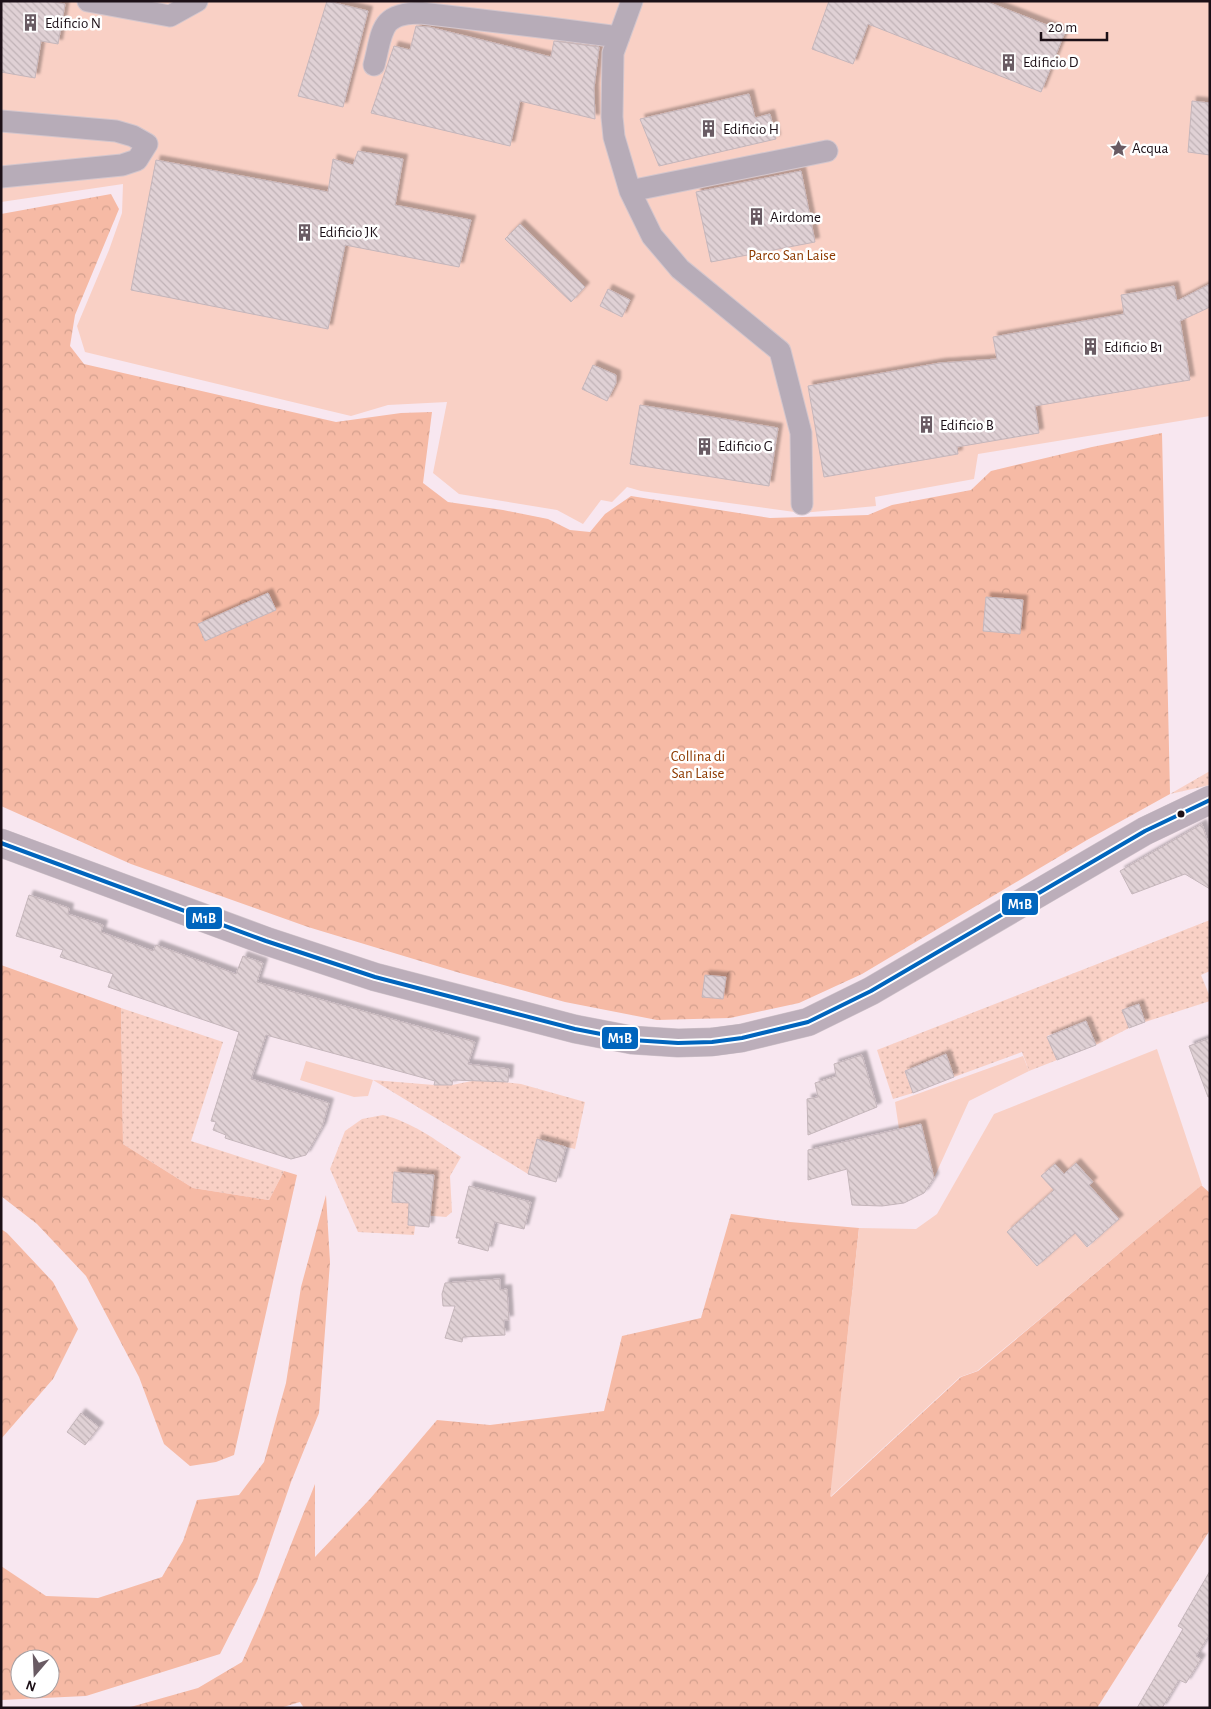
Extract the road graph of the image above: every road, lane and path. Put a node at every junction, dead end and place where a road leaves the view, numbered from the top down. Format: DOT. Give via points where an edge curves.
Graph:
graph roads {
  1 [pos="88,1"];
  2 [pos="197,1"];
  3 [pos="632,1"];
  4 [pos="171,9"];
  5 [pos="618,37"];
  6 [pos="374,65"];
  7 [pos="1,121"];
  8 [pos="827,151"];
  9 [pos="1,177"];
  10 [pos="630,191"];
  11 [pos="802,504"];
  12 [pos="1210,800"];
  13 [pos="1,843"];
  1 -- 4 [label="street"];
  2 -- 4 [label="street"];
  3 -- 5 [label="street"];
  5 -- 6 [label="street" via="407,13 386,23"];
  5 -- 10 [label="street" via="614,53 612,117 614,137"];
  7 -- 9 [label="street" via="116,131 147,144 137,160 122,166"];
  8 -- 10 [label="street"];
  10 -- 11 [label="street" via="652,236 680,269 780,351 801,433"];
  12 -- 13 [label="main road" via="1146,831 862,996 808,1022 712,1042 632,1040 594,1033 383,979 266,941"];
}
